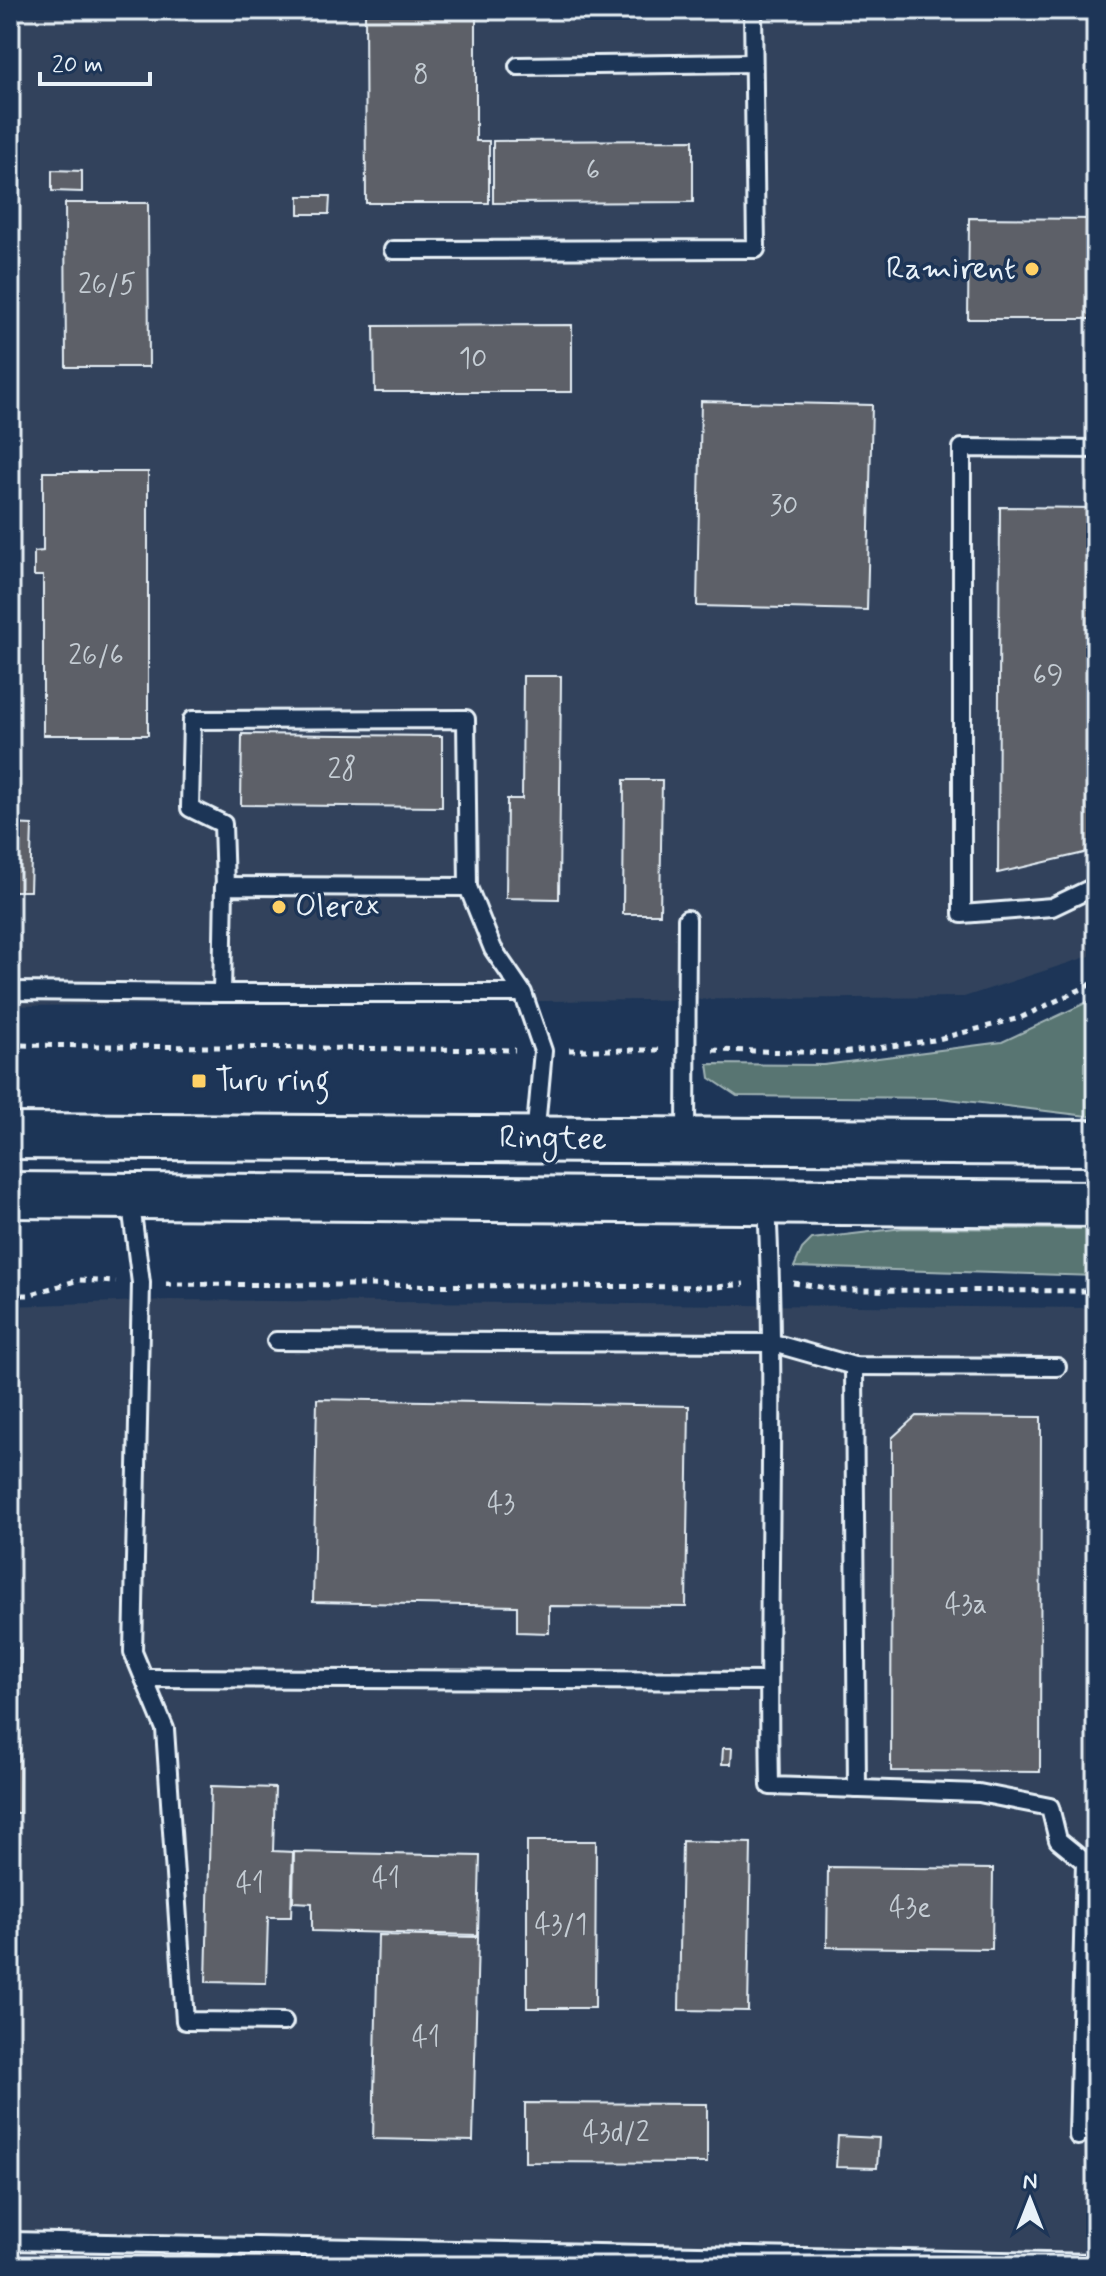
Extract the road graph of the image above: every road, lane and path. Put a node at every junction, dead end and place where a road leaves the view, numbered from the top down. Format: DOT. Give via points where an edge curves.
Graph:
graph roads {
  1 [pos="753,10"];
  2 [pos="753,63"];
  3 [pos="518,66"];
  4 [pos="393,250"];
  5 [pos="1096,449"];
  6 [pos="225,886"];
  7 [pos="1096,886"];
  8 [pos="468,887"];
  9 [pos="687,919"];
  10 [pos="10,991"];
  11 [pos="222,993"];
  12 [pos="523,993"];
  13 [pos="10,1136"];
  14 [pos="535,1138"];
  15 [pos="686,1142"];
  16 [pos="1096,1143"];
  17 [pos="10,1195"];
  18 [pos="129,1196"];
  19 [pos="766,1201"];
  20 [pos="1096,1204"];
  21 [pos="771,1280"];
  22 [pos="141,1283"];
  23 [pos="1096,1291"];
  24 [pos="10,1295"];
  25 [pos="276,1341"];
  26 [pos="773,1343"];
  27 [pos="854,1366"];
  28 [pos="1057,1367"];
  29 [pos="144,1678"];
  30 [pos="768,1681"];
  31 [pos="857,1789"];
  32 [pos="1090,1862"];
  33 [pos="284,2022"];
  34 [pos="1078,2136"];
  35 [pos="10,2241"];
  36 [pos="1096,2263"];
  1 -- 2 [label="lane"];
  2 -- 3 [label="lane"];
  2 -- 4 [label="lane" via="756,249"];
  5 -- 7 [label="lane" via="962,448 962,914 1052,907"];
  6 -- 8 [label="lane"];
  6 -- 8 [label="lane" via="223,824 190,808 192,720 466,719"];
  6 -- 11 [label="lane"];
  8 -- 12 [label="lane" via="493,949"];
  9 -- 15 [label="lane"];
  10 -- 11 [label="lane"];
  11 -- 12 [label="lane"];
  12 -- 14 [label="lane" via="543,1051"];
  13 -- 14 [label="main road, Ringtee"];
  14 -- 15 [label="main road, Ringtee"];
  15 -- 16 [label="main road, Ringtee"];
  17 -- 18 [label="main road, Ringtee"];
  18 -- 19 [label="main road, Ringtee"];
  18 -- 22 [label="lane"];
  19 -- 20 [label="main road, Ringtee"];
  19 -- 21 [label="lane"];
  21 -- 22 [label="path" via="717,1287"];
  21 -- 23 [label="path" via="842,1290"];
  21 -- 26 [label="lane"];
  22 -- 24 [label="path" via="79,1280"];
  22 -- 29 [label="lane" via="133,1652"];
  25 -- 26 [label="lane"];
  26 -- 27 [label="lane"];
  26 -- 30 [label="lane"];
  27 -- 28 [label="lane"];
  27 -- 31 [label="lane"];
  29 -- 30 [label="lane"];
  29 -- 33 [label="lane" via="165,1729 185,2021"];
  30 -- 31 [label="lane" via="770,1786"];
  31 -- 32 [label="lane" via="979,1793 1050,1807 1058,1840"];
  32 -- 34 [label="lane"];
  35 -- 36 [label="lane"];
}
